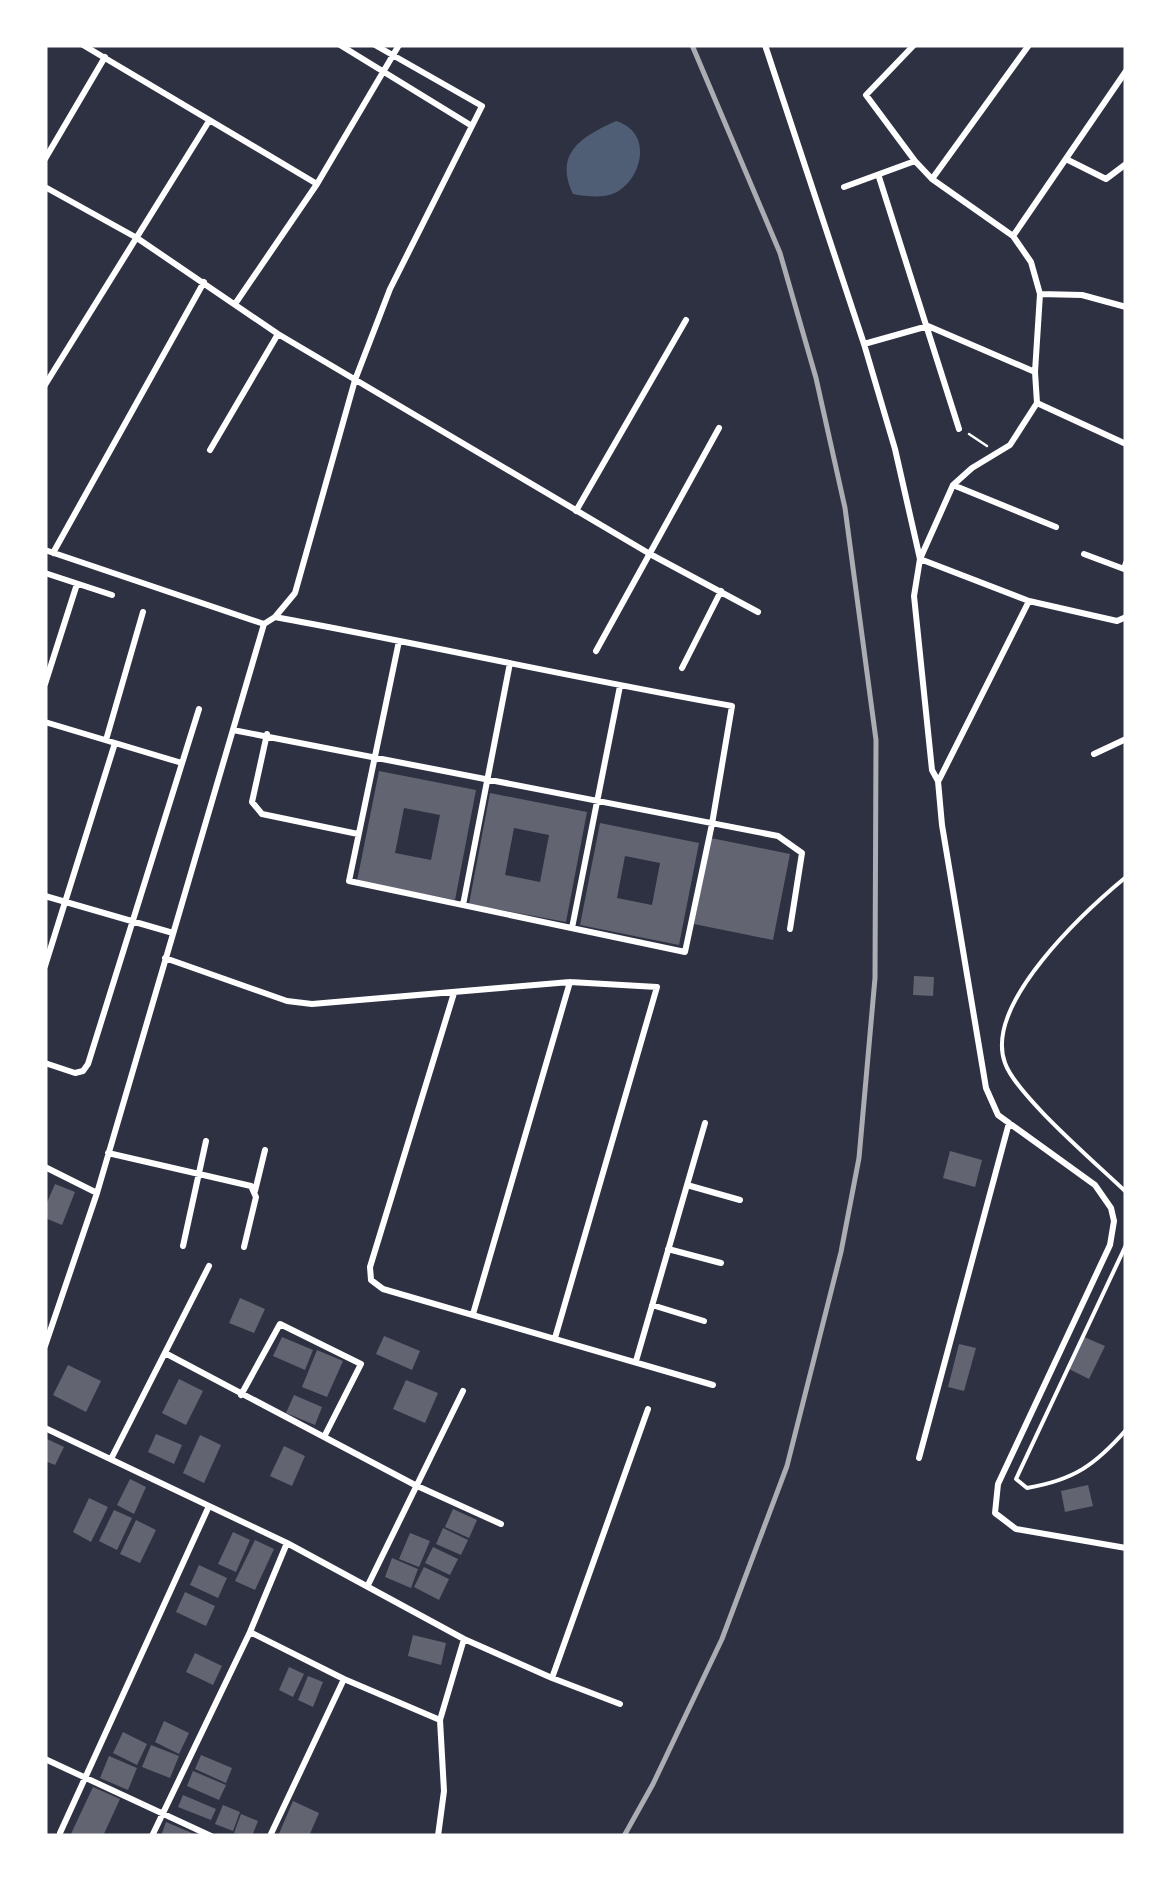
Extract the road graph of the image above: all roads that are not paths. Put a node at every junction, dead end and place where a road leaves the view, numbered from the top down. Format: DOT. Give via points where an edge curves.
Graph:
graph roads {
  1 [pos="83,45"];
  2 [pos="340,45"];
  3 [pos="375,45"];
  4 [pos="399,45"];
  5 [pos="766,45"];
  6 [pos="914,45"];
  7 [pos="1030,45"];
  8 [pos="105,56"];
  9 [pos="392,56"];
  10 [pos="382,72"];
  11 [pos="1126,72"];
  12 [pos="209,121"];
  13 [pos="472,126"];
  14 [pos="45,159"];
  15 [pos="1066,159"];
  16 [pos="915,162"];
  17 [pos="1126,164"];
  18 [pos="879,176"];
  19 [pos="932,179"];
  20 [pos="317,184"];
  21 [pos="46,188"];
  22 [pos="844,188"];
  23 [pos="1013,236"];
  24 [pos="137,238"];
  25 [pos="204,282"];
  26 [pos="1040,294"];
  27 [pos="235,304"];
  28 [pos="1126,306"];
  29 [pos="686,320"];
  30 [pos="928,326"];
  31 [pos="278,334"];
  32 [pos="864,344"];
  33 [pos="1035,372"];
  34 [pos="355,380"];
  35 [pos="45,385"];
  36 [pos="1037,404"];
  37 [pos="719,428"];
  38 [pos="959,429"];
  39 [pos="1126,444"];
  40 [pos="210,450"];
  41 [pos="953,486"];
  42 [pos="576,511"];
  43 [pos="1056,527"];
  44 [pos="49,551"];
  45 [pos="650,554"];
  46 [pos="1084,554"];
  47 [pos="920,559"];
  48 [pos="1125,567"];
  49 [pos="45,573"];
  50 [pos="77,584"];
  51 [pos="721,591"];
  52 [pos="112,595"];
  53 [pos="1029,601"];
  54 [pos="143,612"];
  55 [pos="758,612"];
  56 [pos="1126,617"];
  57 [pos="275,618"];
  58 [pos="264,624"];
  59 [pos="399,641"];
  60 [pos="596,651"];
  61 [pos="510,663"];
  62 [pos="682,668"];
  63 [pos="45,684"];
  64 [pos="620,686"];
  65 [pos="199,709"];
  66 [pos="46,724"];
  67 [pos="234,730"];
  68 [pos="268,734"];
  69 [pos="1126,739"];
  70 [pos="110,741"];
  71 [pos="1094,754"];
  72 [pos="374,758"];
  73 [pos="182,763"];
  74 [pos="489,780"];
  75 [pos="938,781"];
  76 [pos="598,802"];
  77 [pos="712,824"];
  78 [pos="358,834"];
  79 [pos="1126,877"];
  80 [pos="45,896"];
  81 [pos="66,902"];
  82 [pos="463,905"];
  83 [pos="134,922"];
  84 [pos="572,928"];
  85 [pos="790,929"];
  86 [pos="173,934"];
  87 [pos="165,958"];
  88 [pos="45,966"];
  89 [pos="570,982"];
  90 [pos="454,993"];
  91 [pos="45,1063"];
  92 [pos="705,1123"];
  93 [pos="1009,1123"];
  94 [pos="206,1141"];
  95 [pos="265,1150"];
  96 [pos="108,1153"];
  97 [pos="45,1167"];
  98 [pos="200,1174"];
  99 [pos="687,1186"];
  100 [pos="255,1191"];
  101 [pos="1126,1192"];
  102 [pos="96,1193"];
  103 [pos="740,1200"];
  104 [pos="1126,1245"];
  105 [pos="183,1246"];
  106 [pos="244,1247"];
  107 [pos="668,1248"];
  108 [pos="721,1263"];
  109 [pos="208,1266"];
  110 [pos="652,1306"];
  111 [pos="473,1314"];
  112 [pos="704,1321"];
  113 [pos="555,1338"];
  114 [pos="45,1346"];
  115 [pos="165,1353"];
  116 [pos="636,1361"];
  117 [pos="713,1386"];
  118 [pos="463,1391"];
  119 [pos="241,1395"];
  120 [pos="648,1409"];
  121 [pos="45,1428"];
  122 [pos="1126,1430"];
  123 [pos="324,1438"];
  124 [pos="919,1458"];
  125 [pos="111,1459"];
  126 [pos="416,1486"];
  127 [pos="209,1506"];
  128 [pos="502,1524"];
  129 [pos="287,1543"];
  130 [pos="1126,1548"];
  131 [pos="368,1585"];
  132 [pos="250,1632"];
  133 [pos="464,1639"];
  134 [pos="552,1678"];
  135 [pos="344,1679"];
  136 [pos="620,1704"];
  137 [pos="440,1720"];
  138 [pos="45,1759"];
  139 [pos="87,1777"];
  140 [pos="163,1813"];
  141 [pos="60,1833"];
  142 [pos="152,1836"];
  143 [pos="211,1836"];
  144 [pos="270,1836"];
  145 [pos="438,1836"];
  1 -- 8 [label="street"];
  2 -- 10 [label="street"];
  3 -- 9 [label="street"];
  4 -- 9 [label="street"];
  5 -- 32 [label="street"];
  6 -- 16 [label="street" via="866,95"];
  7 -- 19 [label="street"];
  8 -- 12 [label="street"];
  8 -- 14 [label="street"];
  9 -- 10 [label="street"];
  9 -- 13 [label="street" via="482,106"];
  10 -- 13 [label="street"];
  10 -- 20 [label="street"];
  11 -- 15 [label="street"];
  12 -- 20 [label="street"];
  12 -- 24 [label="street"];
  13 -- 34 [label="street" via="390,289"];
  15 -- 17 [label="street" via="1106,179"];
  15 -- 23 [label="street"];
  16 -- 18 [label="street"];
  16 -- 19 [label="street"];
  18 -- 22 [label="street"];
  18 -- 30 [label="street"];
  19 -- 23 [label="street"];
  20 -- 27 [label="street"];
  21 -- 24 [label="street"];
  23 -- 26 [label="street" via="1031,262"];
  24 -- 25 [label="street"];
  24 -- 35 [label="street"];
  25 -- 27 [label="street"];
  25 -- 44 [label="street"];
  26 -- 28 [label="street"];
  26 -- 33 [label="street"];
  27 -- 31 [label="street"];
  29 -- 42 [label="street"];
  30 -- 32 [label="street"];
  30 -- 33 [label="street"];
  30 -- 38 [label="street"];
  31 -- 34 [label="street"];
  31 -- 40 [label="street"];
  32 -- 47 [label="street"];
  33 -- 36 [label="street"];
  34 -- 42 [label="street"];
  34 -- 57 [label="street" via="295,593"];
  36 -- 39 [label="street"];
  36 -- 41 [label="street" via="1004,449"];
  37 -- 45 [label="street"];
  41 -- 43 [label="street"];
  41 -- 47 [label="street"];
  42 -- 45 [label="street"];
  44 -- 58 [label="street"];
  45 -- 51 [label="street"];
  45 -- 60 [label="street"];
  46 -- 48 [label="street"];
  47 -- 53 [label="street"];
  47 -- 75 [label="street" via="914,596"];
  49 -- 50 [label="street"];
  50 -- 52 [label="street"];
  50 -- 63 [label="street"];
  51 -- 55 [label="street"];
  51 -- 62 [label="street"];
  53 -- 56 [label="street" via="1117,621"];
  53 -- 75 [label="street"];
  54 -- 70 [label="street"];
  57 -- 58 [label="street"];
  57 -- 59 [label="street"];
  58 -- 67 [label="street"];
  59 -- 61 [label="street"];
  59 -- 72 [label="street"];
  61 -- 64 [label="street"];
  61 -- 74 [label="street"];
  64 -- 76 [label="street"];
  64 -- 77 [label="street" via="732,706"];
  65 -- 73 [label="street"];
  66 -- 70 [label="street"];
  67 -- 68 [label="street"];
  67 -- 86 [label="street"];
  68 -- 72 [label="street"];
  68 -- 78 [label="street" via="252,802 262,814"];
  69 -- 71 [label="street"];
  70 -- 73 [label="street"];
  70 -- 81 [label="street"];
  72 -- 74 [label="street"];
  72 -- 78 [label="street"];
  73 -- 83 [label="street"];
  74 -- 76 [label="street"];
  74 -- 82 [label="street"];
  75 -- 93 [label="street" via="980,1067 998,1115"];
  76 -- 77 [label="street"];
  76 -- 84 [label="street"];
  77 -- 84 [label="street" via="684,952"];
  77 -- 85 [label="street" via="778,836 802,853"];
  78 -- 82 [label="street" via="349,881"];
  79 -- 101 [label="lane" via="1035,970 1002,1038 1005,1063 1030,1098"];
  80 -- 81 [label="street"];
  81 -- 83 [label="street"];
  81 -- 88 [label="street"];
  82 -- 84 [label="street"];
  83 -- 86 [label="street"];
  83 -- 91 [label="street" via="83,1071"];
  86 -- 87 [label="street"];
  87 -- 90 [label="street" via="287,1001"];
  87 -- 96 [label="street"];
  89 -- 90 [label="street"];
  89 -- 111 [label="street"];
  89 -- 113 [label="street" via="658,987"];
  90 -- 111 [label="street" via="370,1267 371,1280 383,1289"];
  92 -- 99 [label="street"];
  93 -- 124 [label="street"];
  93 -- 130 [label="street" via="1095,1185 1114,1221 1110,1245 998,1484 995,1513 1016,1530"];
  94 -- 98 [label="street"];
  95 -- 100 [label="street"];
  96 -- 98 [label="street"];
  96 -- 102 [label="street"];
  97 -- 102 [label="street"];
  98 -- 100 [label="street"];
  98 -- 105 [label="street"];
  99 -- 103 [label="street"];
  99 -- 107 [label="street"];
  100 -- 106 [label="street"];
  102 -- 114 [label="street"];
  104 -- 122 [label="lane" via="1016,1480 1027,1488 1058,1483 1092,1466"];
  107 -- 108 [label="street"];
  107 -- 110 [label="street"];
  109 -- 115 [label="street"];
  110 -- 112 [label="street"];
  110 -- 116 [label="street"];
  111 -- 113 [label="street"];
  113 -- 116 [label="street"];
  115 -- 119 [label="street"];
  115 -- 125 [label="street"];
  116 -- 117 [label="street"];
  118 -- 126 [label="street"];
  119 -- 123 [label="street"];
  119 -- 123 [label="street" via="280,1324 361,1364"];
  120 -- 134 [label="street"];
  121 -- 125 [label="street"];
  123 -- 126 [label="street"];
  125 -- 127 [label="street"];
  126 -- 128 [label="street"];
  126 -- 131 [label="street"];
  127 -- 129 [label="street"];
  127 -- 139 [label="street"];
  129 -- 131 [label="street"];
  129 -- 132 [label="street"];
  131 -- 133 [label="street"];
  132 -- 135 [label="street"];
  132 -- 140 [label="street"];
  133 -- 134 [label="street"];
  133 -- 137 [label="street"];
  134 -- 136 [label="street"];
  135 -- 137 [label="street"];
  135 -- 144 [label="street"];
  137 -- 145 [label="street" via="444,1791"];
  138 -- 139 [label="street"];
  139 -- 140 [label="street"];
  139 -- 141 [label="street"];
  140 -- 142 [label="street"];
  140 -- 143 [label="street"];
}
